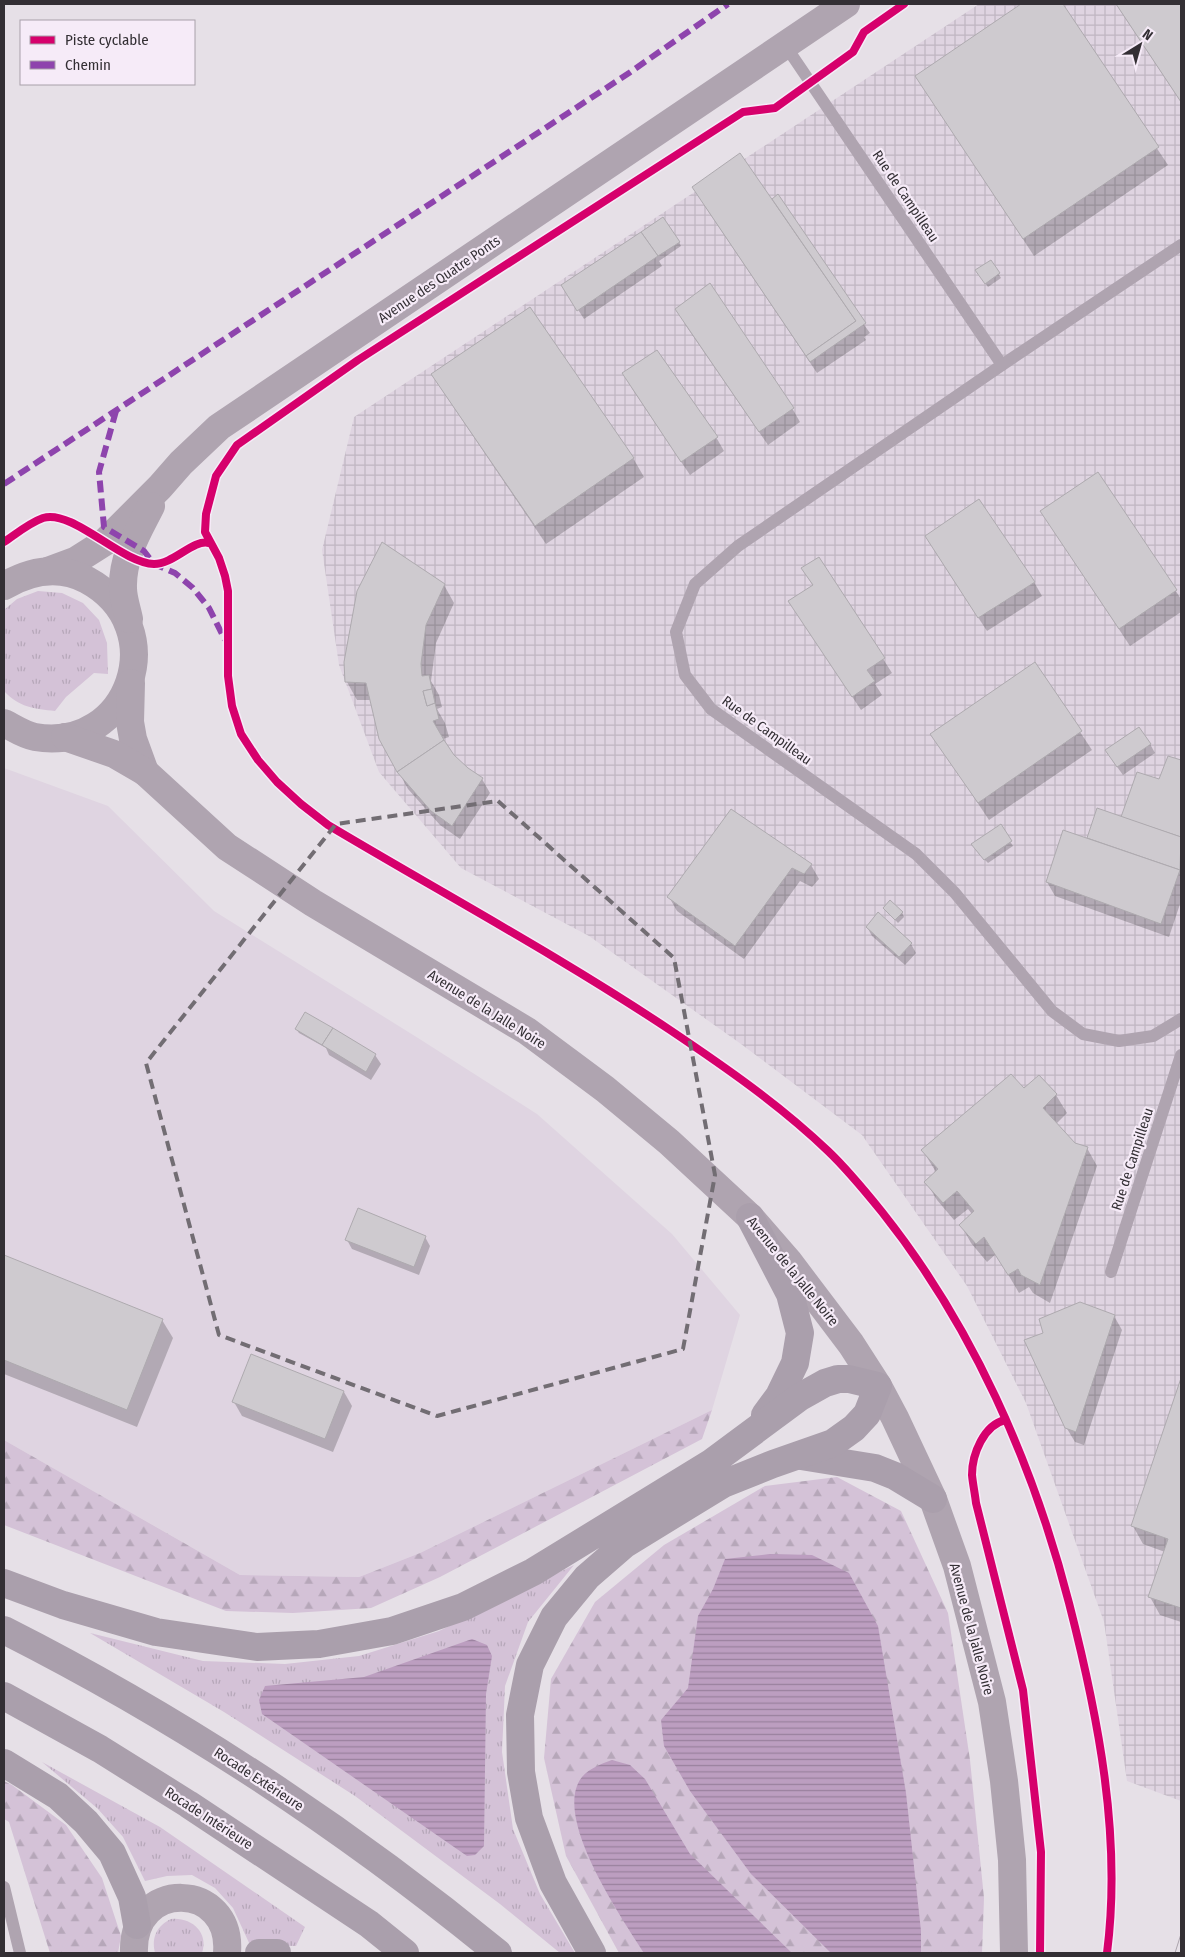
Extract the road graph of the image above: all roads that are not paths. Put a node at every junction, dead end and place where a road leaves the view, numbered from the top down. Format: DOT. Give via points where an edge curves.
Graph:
graph roads {
  1 [pos="846,4"];
  2 [pos="785,45"];
  3 [pos="1181,245"];
  4 [pos="1002,365"];
  5 [pos="160,486"];
  6 [pos="48,571"];
  7 [pos="4,586"];
  8 [pos="132,636"];
  9 [pos="131,679"];
  10 [pos="4,723"];
  11 [pos="65,738"];
  12 [pos="145,772"];
  13 [pos="1181,1019"];
  14 [pos="1181,1055"];
  15 [pos="750,1218"];
  16 [pos="1110,1272"];
  17 [pos="878,1386"];
  18 [pos="755,1431"];
  19 [pos="800,1456"];
  20 [pos="933,1499"];
  21 [pos="4,1583"];
  22 [pos="4,1630"];
  23 [pos="4,1696"];
  24 [pos="4,1763"];
  25 [pos="4,1887"];
  26 [pos="137,1925"];
  27 [pos="21,1952"];
  28 [pos="134,1953"];
  29 [pos="227,1953"];
  30 [pos="259,1953"];
  31 [pos="277,1953"];
  32 [pos="406,1953"];
  33 [pos="498,1953"];
  34 [pos="592,1953"];
  35 [pos="1014,1953"];
  1 -- 2 [label="main road, Avenue des Quatre Ponts"];
  2 -- 4 [label="lane, Rue de Campilleau"];
  2 -- 5 [label="main road, Avenue des Quatre Ponts" via="219,427"];
  3 -- 4 [label="lane, Rue de Campilleau"];
  4 -- 13 [label="lane, Rue de Campilleau" via="738,546 695,584 676,632 685,675 711,709 916,854 955,894 1052,1011 1083,1034 1119,1041 1153,1036"];
  5 -- 6 [label="main road, Avenue des Quatre Ponts" via="104,542 74,561"];
  5 -- 8 [label="main road" via="128,554 124,573 123,590"];
  6 -- 7 [label="main road" via="22,576"];
  6 -- 8 [label="main road" via="77,575 102,588 122,610"];
  8 -- 9 [label="main road"];
  9 -- 11 [label="main road" via="121,700 106,717 87,730"];
  9 -- 12 [label="main road" via="130,722"];
  10 -- 11 [label="main road" via="33,737"];
  11 -- 12 [label="main road, Avenue de la Jalle Noire" via="114,754"];
  12 -- 15 [label="main road, Avenue de la Jalle Noire" via="227,847 542,1042 669,1142"];
  14 -- 16 [label="lane, Rue de Campilleau"];
  15 -- 17 [label="main road, Avenue de la Jalle Noire" via="845,1336"];
  15 -- 18 [label="highway" via="790,1294 800,1333 795,1364 779,1396"];
  17 -- 18 [label="highway" via="849,1379 825,1384 800,1397"];
  17 -- 19 [label="highway" via="867,1414 854,1428 833,1443"];
  17 -- 20 [label="main road, Avenue de la Jalle Noire"];
  18 -- 21 [label="highway" via="711,1463 533,1572 463,1607 392,1631 319,1644 257,1646 156,1632 64,1605"];
  19 -- 20 [label="highway" via="875,1468"];
  19 -- 34 [label="highway" via="723,1484 624,1544 587,1577 554,1617 530,1665 520,1716 521,1772 530,1818 553,1883"];
  20 -- 35 [label="main road, Avenue de la Jalle Noire" via="957,1566 992,1702 1012,1860"];
  22 -- 33 [label="highway, Rocade Extérieure" via="192,1735 301,1806 376,1858"];
  23 -- 32 [label="highway, Rocade Intérieure" via="100,1749 188,1804 369,1924"];
  24 -- 26 [label="highway" via="58,1796 112,1853 132,1897"];
  25 -- 27 [label="lane"];
  26 -- 28 [label="main road"];
  26 -- 29 [label="main road" via="158,1903 188,1898 203,1903 216,1913 224,1926"];
  30 -- 31 [label="highway"];
}
